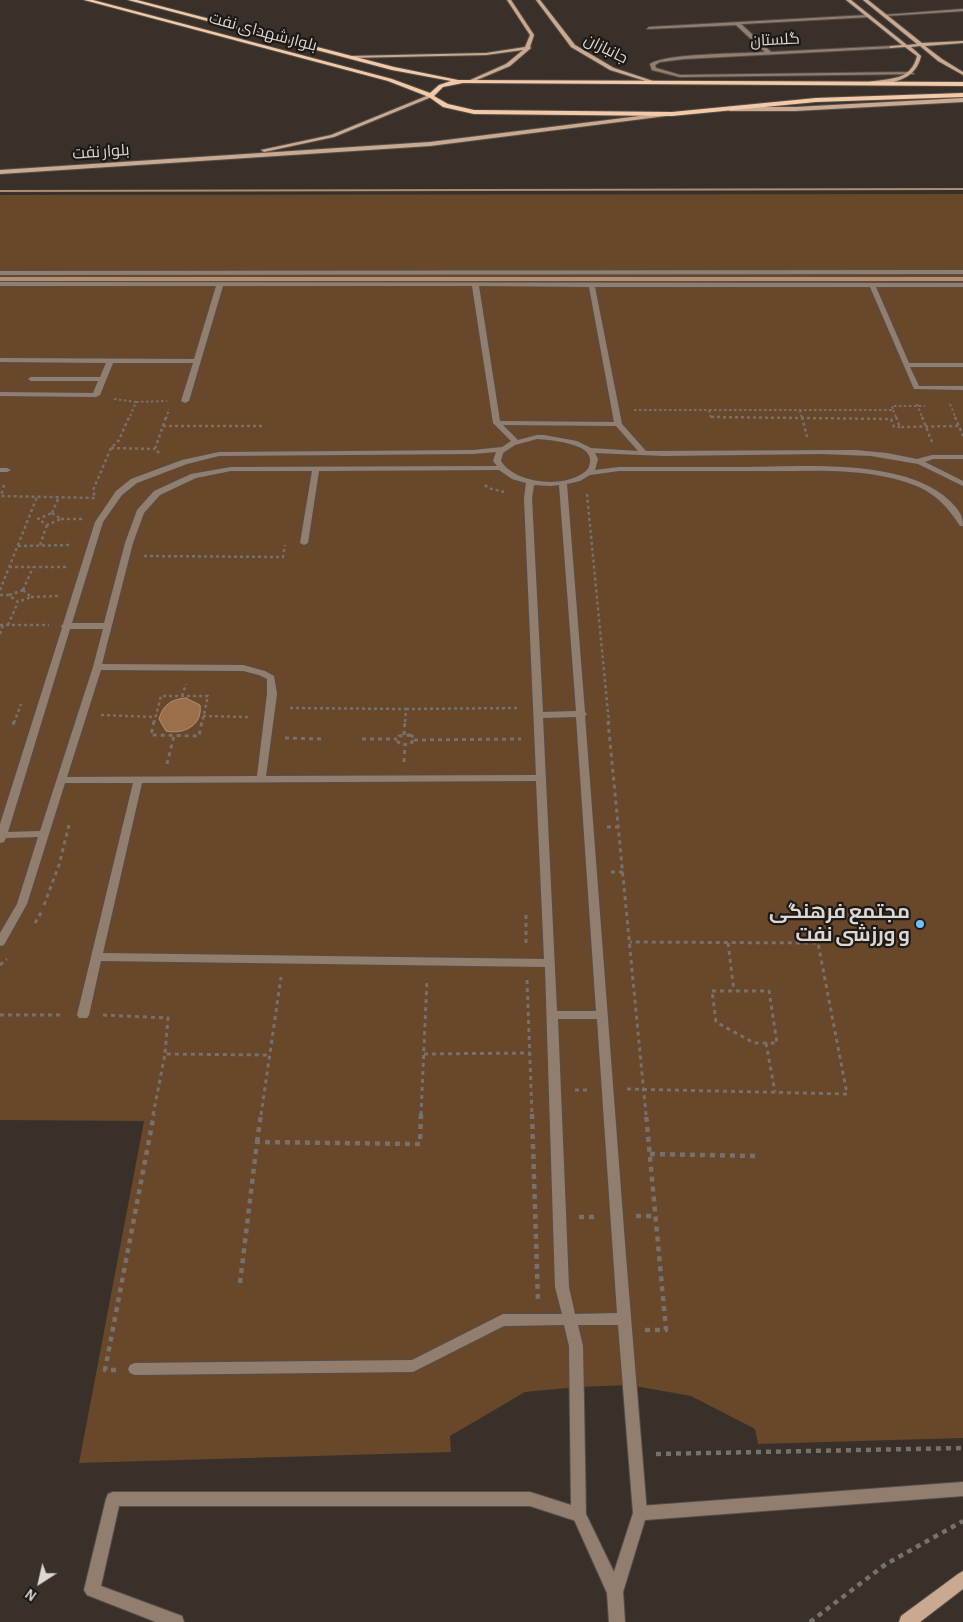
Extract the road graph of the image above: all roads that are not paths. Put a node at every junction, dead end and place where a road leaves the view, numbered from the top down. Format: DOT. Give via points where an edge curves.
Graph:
graph roads {
  1 [pos="87,0"];
  2 [pos="131,0"];
  3 [pos="509,0"];
  4 [pos="538,0"];
  5 [pos="848,0"];
  6 [pos="866,0"];
  7 [pos="963,10"];
  8 [pos="885,15"];
  9 [pos="868,16"];
  10 [pos="738,23"];
  11 [pos="649,28"];
  12 [pos="963,42"];
  13 [pos="921,44"];
  14 [pos="906,45"];
  15 [pos="963,46"];
  16 [pos="892,47"];
  17 [pos="529,48"];
  18 [pos="926,48"];
  19 [pos="911,49"];
  20 [pos="769,53"];
  21 [pos="349,57"];
  22 [pos="912,74"];
  23 [pos="963,74"];
  24 [pos="466,81"];
  25 [pos="654,82"];
  26 [pos="871,83"];
  27 [pos="963,84"];
  28 [pos="963,95"];
  29 [pos="431,96"];
  30 [pos="963,100"];
  31 [pos="727,109"];
  32 [pos="672,114"];
  33 [pos="204,159"];
  34 [pos="0,172"];
  35 [pos="963,272"];
  36 [pos="0,273"];
  37 [pos="0,284"];
  38 [pos="220,284"];
  39 [pos="475,284"];
  40 [pos="592,285"];
  41 [pos="872,285"];
  42 [pos="963,285"];
  43 [pos="0,360"];
  44 [pos="40,361"];
  45 [pos="110,361"];
  46 [pos="197,361"];
  47 [pos="906,365"];
  48 [pos="963,366"];
  49 [pos="31,379"];
  50 [pos="103,379"];
  51 [pos="963,388"];
  52 [pos="0,394"];
  53 [pos="24,394"];
  54 [pos="185,401"];
  55 [pos="497,423"];
  56 [pos="618,424"];
  57 [pos="516,442"];
  58 [pos="502,450"];
  59 [pos="589,450"];
  60 [pos="826,452"];
  61 [pos="644,453"];
  62 [pos="963,457"];
  63 [pos="917,462"];
  64 [pos="501,468"];
  65 [pos="316,469"];
  66 [pos="832,470"];
  67 [pos="588,473"];
  68 [pos="530,483"];
  69 [pos="963,484"];
  70 [pos="564,488"];
  71 [pos="963,524"];
  72 [pos="304,543"];
  73 [pos="65,626"];
  74 [pos="107,626"];
  75 [pos="97,667"];
  76 [pos="539,714"];
  77 [pos="582,714"];
  78 [pos="542,778"];
  79 [pos="61,780"];
  80 [pos="261,780"];
  81 [pos="138,781"];
  82 [pos="44,834"];
  83 [pos="1,838"];
  84 [pos="0,942"];
  85 [pos="96,957"];
  86 [pos="550,963"];
  87 [pos="83,1015"];
  88 [pos="603,1015"];
  89 [pos="552,1016"];
  90 [pos="569,1319"];
  91 [pos="623,1325"];
  92 [pos="135,1369"];
  93 [pos="963,1489"];
  94 [pos="640,1513"];
  95 [pos="579,1515"];
  96 [pos="963,1578"];
  97 [pos="616,1592"];
  98 [pos="176,1622"];
  99 [pos="617,1622"];
  100 [pos="908,1622"];
  1 -- 29 [label="main road, بلوار شهدای نفت" via="383,78"];
  2 -- 21 [label="main road, بلوار شهدای نفت"];
  3 -- 17 [label="street" via="532,35"];
  4 -- 25 [label="street, جانبازان" via="573,46 612,69"];
  5 -- 9 [label="street"];
  6 -- 8 [label="street"];
  7 -- 8 [label="street"];
  8 -- 13 [label="street"];
  9 -- 10 [label="street"];
  9 -- 14 [label="street"];
  10 -- 11 [label="street"];
  10 -- 20 [label="street"];
  12 -- 13 [label="street, گلستان"];
  13 -- 14 [label="street, گلستان"];
  13 -- 18 [label="street"];
  14 -- 16 [label="street, گلستان"];
  14 -- 19 [label="street"];
  15 -- 18 [label="street, گلستان"];
  16 -- 19 [label="street, گلستان"];
  16 -- 20 [label="street, گلستان"];
  17 -- 21 [label="street" via="496,54"];
  17 -- 24 [label="street" via="505,66"];
  18 -- 19 [label="street, گلستان"];
  18 -- 23 [label="street"];
  19 -- 22 [label="street" via="920,56"];
  20 -- 22 [label="street, گلستان" via="652,64 654,69 680,76"];
  21 -- 24 [label="main road, بلوار شهدای نفت" via="394,69"];
  22 -- 26 [label="street"];
  24 -- 25 [label="main road"];
  24 -- 29 [label="main road" via="445,84 435,89"];
  25 -- 26 [label="main road"];
  26 -- 27 [label="main road"];
  28 -- 31 [label="main road, بلوار شهدای نفت" via="816,100"];
  29 -- 32 [label="main road, بلوار شهدای نفت" via="438,103 474,112"];
  29 -- 33 [label="street" via="332,136 285,147"];
  30 -- 31 [label="street" via="795,110"];
  31 -- 32 [label="main road, بلوار شهدای نفت"];
  32 -- 33 [label="street" via="430,144"];
  33 -- 34 [label="street, بلوار نفت"];
  35 -- 36 [label="street"];
  37 -- 38 [label="street"];
  38 -- 39 [label="street"];
  38 -- 46 [label="street"];
  39 -- 40 [label="street"];
  39 -- 55 [label="street"];
  40 -- 41 [label="street"];
  40 -- 56 [label="street"];
  41 -- 42 [label="street"];
  41 -- 47 [label="street"];
  43 -- 44 [label="street"];
  44 -- 45 [label="street"];
  44 -- 49 [label="street"];
  45 -- 46 [label="street"];
  45 -- 50 [label="street"];
  46 -- 54 [label="street"];
  47 -- 48 [label="street"];
  47 -- 51 [label="street" via="916,388"];
  49 -- 50 [label="street"];
  49 -- 53 [label="street"];
  50 -- 53 [label="street" via="96,395"];
  52 -- 53 [label="street"];
  55 -- 56 [label="street"];
  55 -- 57 [label="street"];
  56 -- 61 [label="street"];
  57 -- 58 [label="street"];
  57 -- 59 [label="street" via="552,437"];
  58 -- 64 [label="street" via="497,457"];
  58 -- 73 [label="street" via="219,454 185,462 134,482 119,493 99,522"];
  59 -- 61 [label="street"];
  59 -- 67 [label="street" via="594,457 594,465"];
  60 -- 61 [label="street"];
  60 -- 63 [label="street" via="874,454"];
  60 -- 66 [label="street"];
  62 -- 63 [label="street" via="938,457"];
  63 -- 69 [label="street"];
  64 -- 65 [label="street"];
  64 -- 68 [label="street" via="515,479"];
  65 -- 72 [label="street"];
  65 -- 74 [label="street" via="231,469 194,476 157,493 140,512"];
  66 -- 67 [label="street" via="619,469"];
  66 -- 71 [label="street" via="881,474 916,483 954,507"];
  67 -- 70 [label="street"];
  68 -- 70 [label="street"];
  68 -- 76 [label="street" via="528,498"];
  70 -- 77 [label="street"];
  73 -- 74 [label="street"];
  73 -- 83 [label="street"];
  74 -- 75 [label="street"];
  75 -- 79 [label="street"];
  75 -- 80 [label="street" via="243,668 271,678"];
  76 -- 77 [label="street"];
  76 -- 78 [label="street"];
  77 -- 88 [label="street"];
  78 -- 80 [label="street"];
  78 -- 86 [label="street"];
  79 -- 81 [label="street"];
  79 -- 82 [label="street"];
  80 -- 81 [label="street"];
  81 -- 85 [label="street"];
  82 -- 83 [label="street"];
  82 -- 84 [label="street" via="22,904"];
  85 -- 86 [label="street"];
  85 -- 87 [label="street"];
  86 -- 89 [label="street"];
  88 -- 89 [label="street"];
  88 -- 91 [label="street"];
  89 -- 90 [label="street" via="562,1287"];
  90 -- 91 [label="street"];
  90 -- 92 [label="street" via="503,1320 413,1366"];
  90 -- 95 [label="street" via="576,1354"];
  91 -- 94 [label="street"];
  93 -- 94 [label="street"];
  94 -- 97 [label="street"];
  95 -- 97 [label="street"];
  95 -- 98 [label="street" via="530,1499 113,1499 92,1590"];
  96 -- 100 [label="street"];
  97 -- 99 [label="street"];
}
